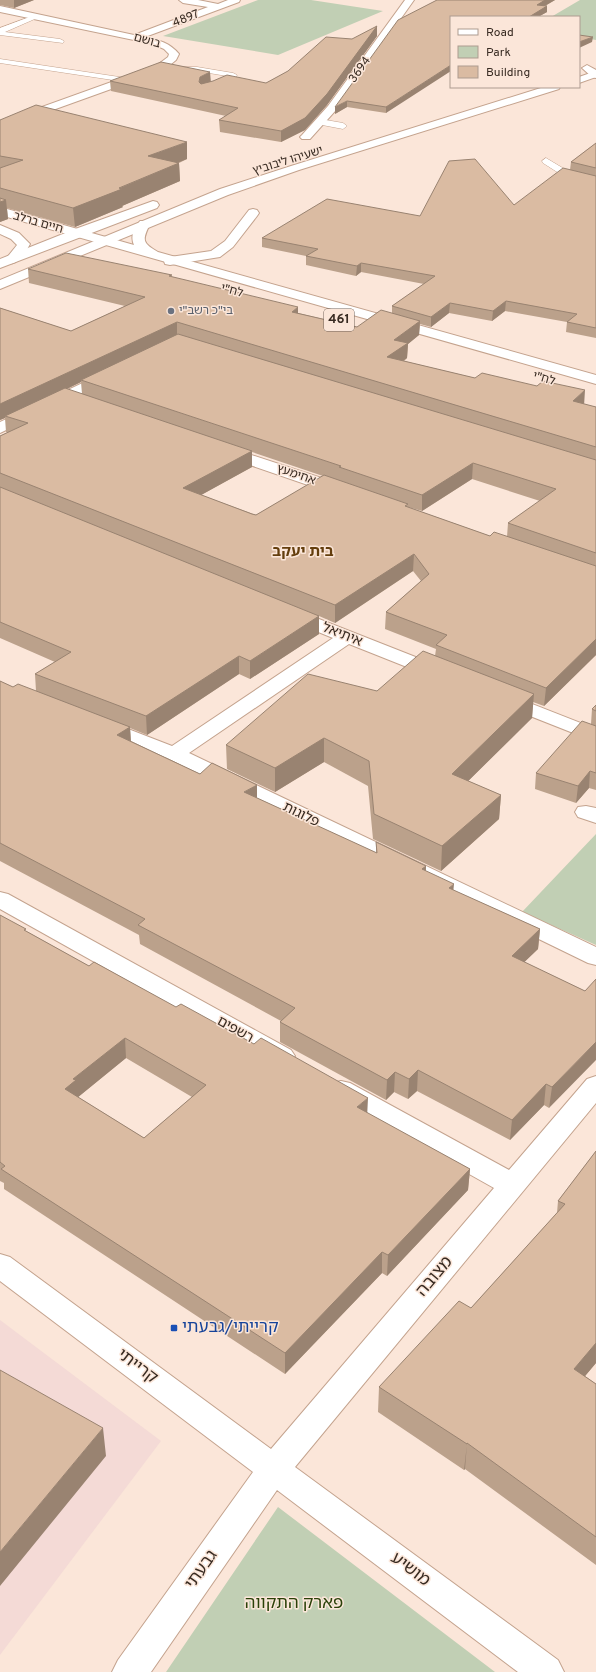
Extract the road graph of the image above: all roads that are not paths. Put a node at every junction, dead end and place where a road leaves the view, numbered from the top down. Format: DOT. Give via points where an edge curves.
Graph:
graph roads {
  1 [pos="183,0"];
  2 [pos="236,0"];
  3 [pos="410,0"];
  4 [pos="218,7"];
  5 [pos="0,9"];
  6 [pos="35,17"];
  7 [pos="0,32"];
  8 [pos="136,37"];
  9 [pos="60,41"];
  10 [pos="0,61"];
  11 [pos="160,68"];
  12 [pos="592,71"];
  13 [pos="580,79"];
  14 [pos="126,80"];
  15 [pos="523,88"];
  16 [pos="552,88"];
  17 [pos="204,90"];
  18 [pos="320,122"];
  19 [pos="0,126"];
  20 [pos="343,126"];
  21 [pos="306,137"];
  22 [pos="546,161"];
  23 [pos="596,181"];
  24 [pos="213,184"];
  25 [pos="161,202"];
  26 [pos="0,212"];
  27 [pos="253,213"];
  28 [pos="144,224"];
  29 [pos="0,228"];
  30 [pos="76,234"];
  31 [pos="103,242"];
  32 [pos="52,243"];
  33 [pos="81,251"];
  34 [pos="215,254"];
  35 [pos="104,257"];
  36 [pos="5,262"];
  37 [pos="166,266"];
  38 [pos="230,277"];
  39 [pos="0,285"];
  40 [pos="246,295"];
  41 [pos="120,369"];
  42 [pos="596,380"];
  43 [pos="596,394"];
  44 [pos="64,396"];
  45 [pos="87,404"];
  46 [pos="0,428"];
  47 [pos="206,444"];
  48 [pos="356,496"];
  49 [pos="274,607"];
  50 [pos="347,637"];
  51 [pos="457,681"];
  52 [pos="486,692"];
  53 [pos="87,720"];
  54 [pos="596,736"];
  55 [pos="174,754"];
  56 [pos="0,899"];
  57 [pos="596,958"];
  58 [pos="596,1085"];
  59 [pos="512,1185"];
  60 [pos="0,1265"];
  61 [pos="274,1469"];
  62 [pos="130,1672"];
  63 [pos="546,1672"];
  1 -- 4 [label="street"];
  2 -- 4 [label="street, 4897"];
  3 -- 18 [label="street, 3694"];
  4 -- 8 [label="street, 4897"];
  5 -- 6 [label="street, בושם"];
  6 -- 7 [label="lane"];
  6 -- 8 [label="street, בושם"];
  7 -- 9 [label="lane"];
  8 -- 11 [label="street, בושם" via="162,44 174,54 173,58"];
  10 -- 14 [label="lane"];
  11 -- 14 [label="street, בושם"];
  11 -- 17 [label="lane" via="197,69 232,75 223,83"];
  12 -- 13 [label="street"];
  14 -- 19 [label="street, בושם"];
  15 -- 24 [label="street, ישעיהו ליבוביץ"];
  16 -- 28 [label="street, ישעיהו ליבוביץ" via="295,168 224,192"];
  18 -- 20 [label="lane"];
  18 -- 21 [label="street, 3694"];
  22 -- 23 [label="lane" via="568,175"];
  25 -- 30 [label="street"];
  26 -- 30 [label="street, חיים ברלב / 461"];
  27 -- 34 [label="street" via="229,244"];
  28 -- 31 [label="street, ישעיהו ליבוביץ"];
  28 -- 37 [label="street" via="138,235 139,244"];
  29 -- 32 [label="street, חיים ברלב"];
  29 -- 36 [label="street" via="24,244 20,251"];
  30 -- 31 [label="street, לח\"י / 461"];
  30 -- 32 [label="street"];
  31 -- 33 [label="street, ישעיהו ליבוביץ"];
  31 -- 37 [label="street, לח\"י / 461"];
  32 -- 33 [label="street"];
  32 -- 36 [label="street"];
  33 -- 35 [label="street"];
  33 -- 39 [label="street, ישעיהו ליבוביץ"];
  34 -- 37 [label="street"];
  34 -- 38 [label="street" via="218,265"];
  37 -- 38 [label="street, לח\"י / 461"];
  38 -- 42 [label="street, לח\"י / 461"];
  40 -- 43 [label="street, לח\"י / 461"];
  41 -- 44 [label="street"];
  44 -- 45 [label="street"];
  44 -- 46 [label="street"];
  47 -- 48 [label="street, אחימעץ"];
  49 -- 50 [label="street, איתיאל"];
  50 -- 51 [label="street, איתיאל"];
  50 -- 55 [label="street"];
  52 -- 54 [label="street"];
  53 -- 55 [label="street, פלוגות"];
  55 -- 57 [label="street, פלוגות"];
  56 -- 59 [label="street, רשפים"];
  58 -- 59 [label="street, מצובה"];
  59 -- 61 [label="street, מצובה"];
  60 -- 61 [label="street, קרייתי"];
  61 -- 62 [label="street, גבעתי"];
  61 -- 63 [label="street, מושיע"];
}
